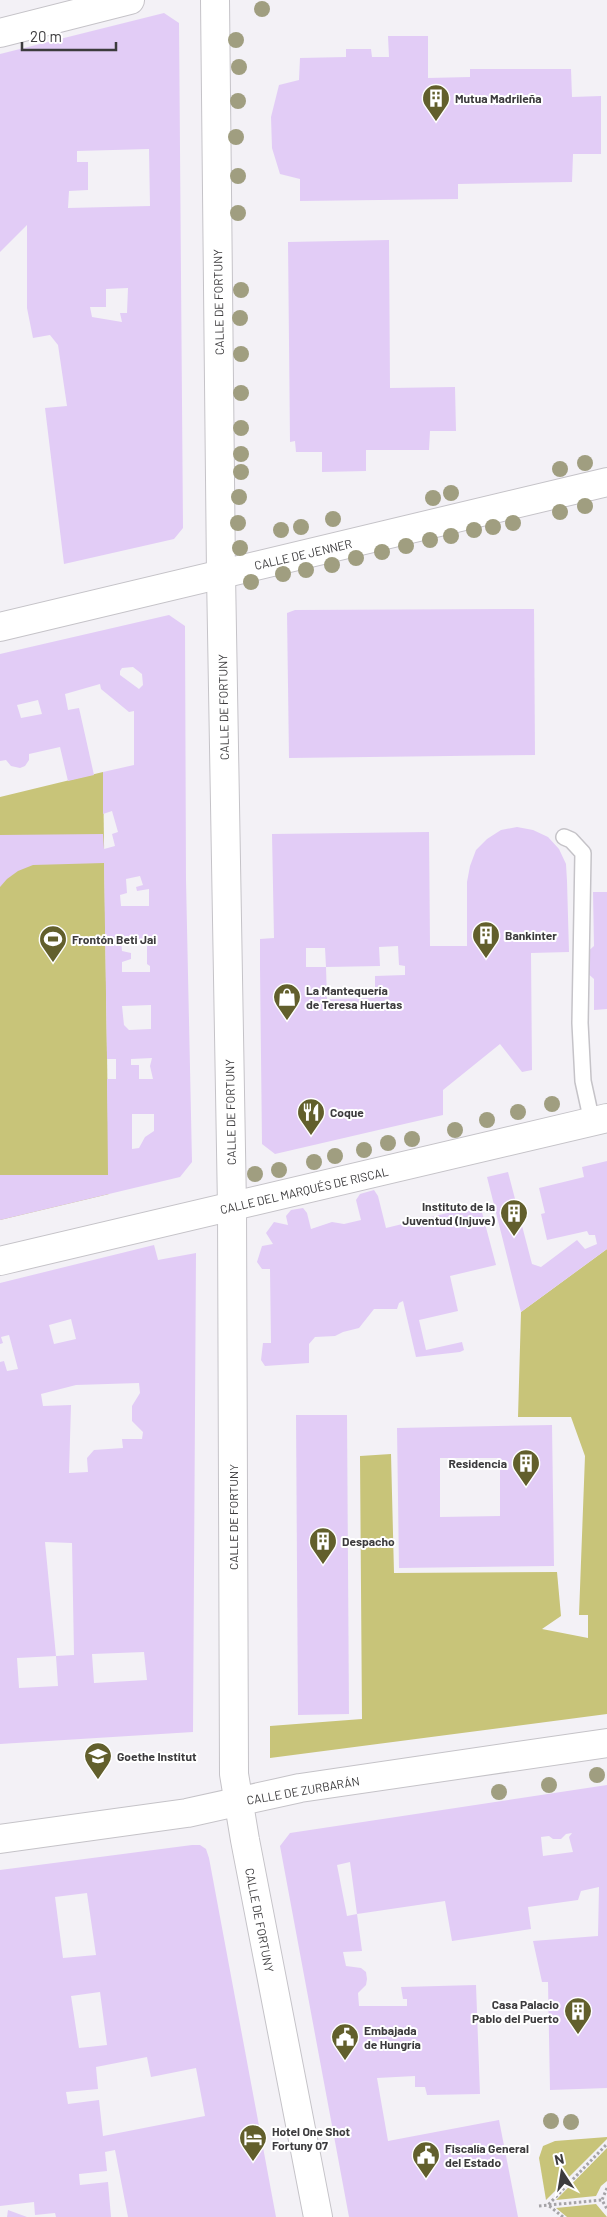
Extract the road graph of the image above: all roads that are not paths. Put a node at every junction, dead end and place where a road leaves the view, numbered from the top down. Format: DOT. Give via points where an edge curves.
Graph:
graph roads {
  1 [pos="130,0"];
  2 [pos="215,0"];
  3 [pos="0,33"];
  4 [pos="607,482"];
  5 [pos="221,574"];
  6 [pos="0,627"];
  7 [pos="564,837"];
  8 [pos="599,1120"];
  9 [pos="232,1207"];
  10 [pos="0,1261"];
  11 [pos="607,1743"];
  12 [pos="238,1802"];
  13 [pos="0,1839"];
  14 [pos="318,2217"];
  1 -- 3 [label="street"];
  2 -- 5 [label="street, CALLE DE FORTUNY"];
  4 -- 5 [label="street, CALLE DE JENNER"];
  5 -- 6 [label="street, CALLE DE JENNER"];
  5 -- 9 [label="street, CALLE DE FORTUNY"];
  7 -- 8 [label="lane" via="583,853 580,1023 584,1080"];
  8 -- 9 [label="street, CALLE DEL MARQUÉS DE RISCAL"];
  9 -- 10 [label="street, CALLE DEL MARQUÉS DE RISCAL"];
  9 -- 12 [label="street, CALLE DE FORTUNY" via="234,1774"];
  11 -- 12 [label="street, CALLE DE ZURBARÁN" via="300,1788"];
  12 -- 13 [label="street, CALLE DE ZURBARÁN" via="187,1813"];
  12 -- 14 [label="street, CALLE DE FORTUNY"];
}
